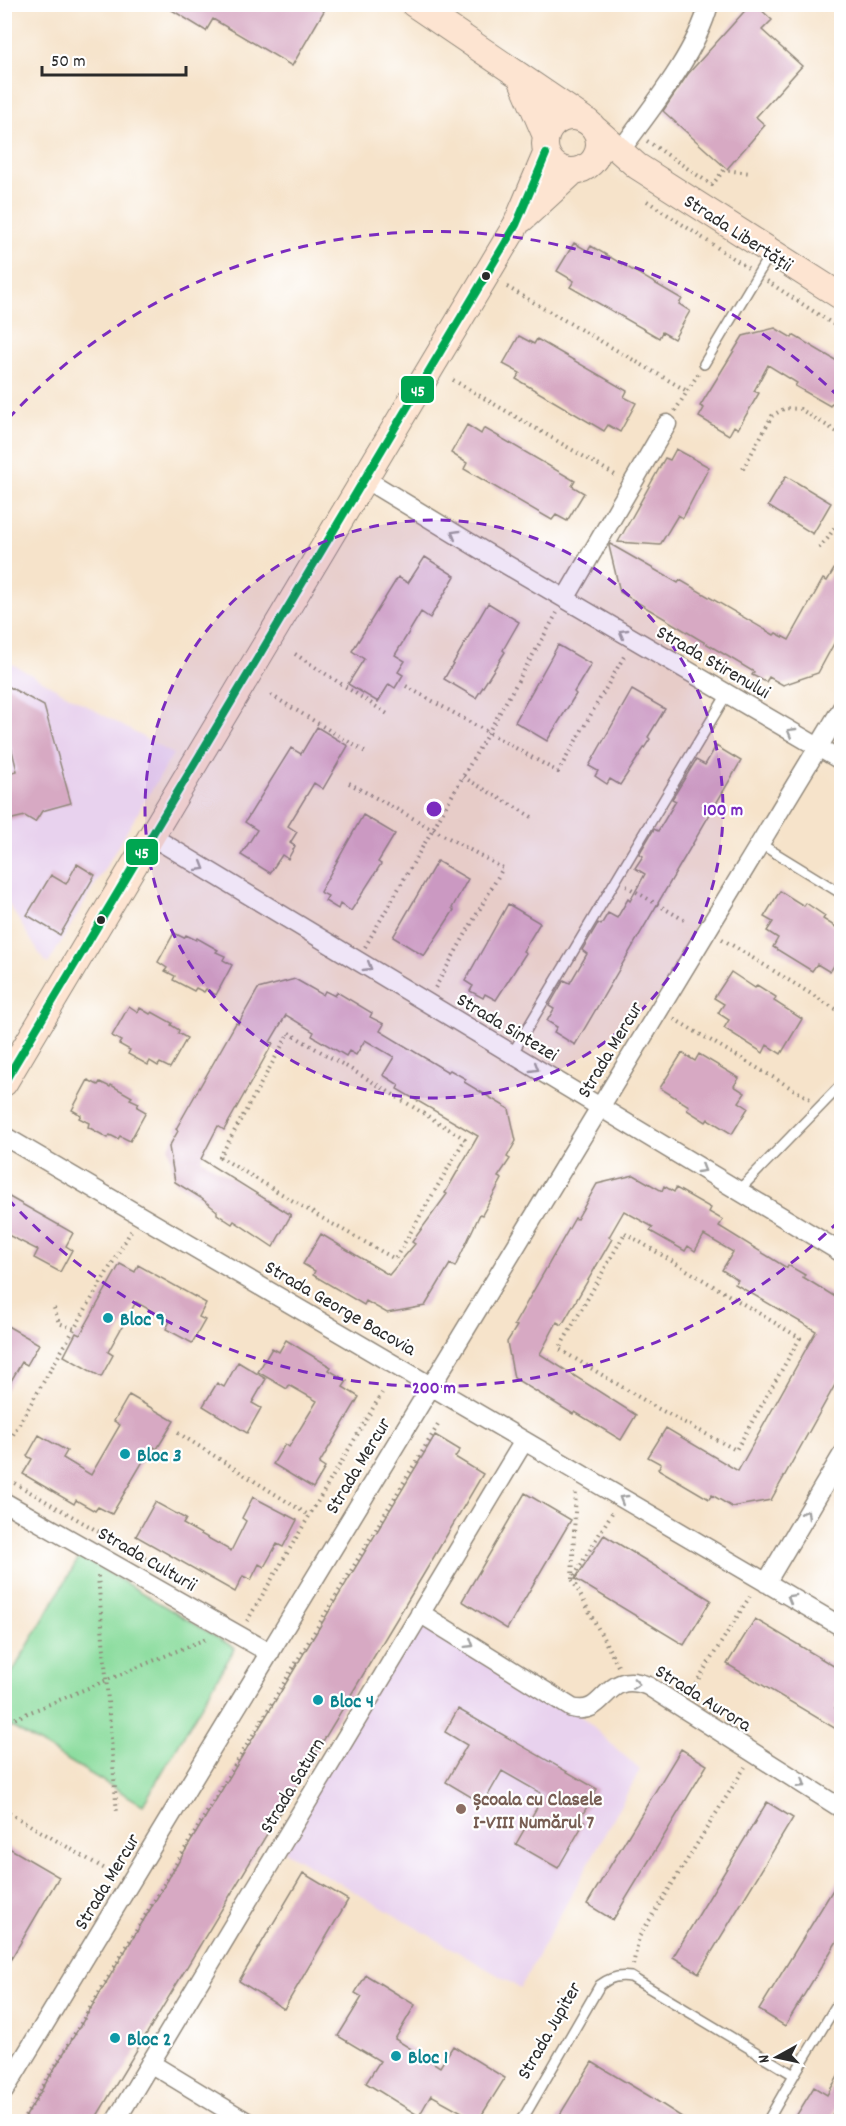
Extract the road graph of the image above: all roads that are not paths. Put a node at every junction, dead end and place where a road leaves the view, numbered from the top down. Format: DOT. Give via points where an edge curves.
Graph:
graph roads {
  1 [pos="414,4"];
  2 [pos="709,4"];
  3 [pos="520,76"];
  4 [pos="589,125"];
  5 [pos="546,145"];
  6 [pos="630,150"];
  7 [pos="582,168"];
  8 [pos="516,225"];
  9 [pos="771,252"];
  10 [pos="842,297"];
  11 [pos="704,364"];
  12 [pos="667,424"];
  13 [pos="365,478"];
  14 [pos="565,599"];
  15 [pos="726,694"];
  16 [pos="842,708"];
  17 [pos="818,747"];
  18 [pos="842,761"];
  19 [pos="151,836"];
  20 [pos="759,843"];
  21 [pos="842,894"];
  22 [pos="512,1054"];
  23 [pos="4,1083"];
  24 [pos="842,1084"];
  25 [pos="600,1107"];
  26 [pos="4,1136"];
  27 [pos="738,1191"];
  28 [pos="842,1253"];
  29 [pos="431,1386"];
  30 [pos="524,1441"];
  31 [pos="842,1455"];
  32 [pos="4,1502"];
  33 [pos="763,1581"];
  34 [pos="420,1613"];
  35 [pos="842,1627"];
  36 [pos="270,1653"];
  37 [pos="842,1809"];
  38 [pos="842,1996"];
  39 [pos="150,2063"];
  40 [pos="794,2075"];
  41 [pos="4,2091"];
  42 [pos="115,2121"];
  43 [pos="248,2121"];
  44 [pos="519,2121"];
  45 [pos="766,2121"];
  1 -- 3 [label="street, Strada Libertății"];
  2 -- 6 [label="street" via="694,41"];
  3 -- 4 [label="street, Strada Libertății"];
  3 -- 5 [label="street"];
  4 -- 5 [label="street" via="573,117 564,118 556,122"];
  4 -- 6 [label="street, Strada Libertății"];
  4 -- 7 [label="street" via="599,148 596,157"];
  5 -- 7 [label="street" via="557,167"];
  5 -- 8 [label="street"];
  6 -- 7 [label="street"];
  6 -- 9 [label="street, Strada Libertății"];
  7 -- 8 [label="street"];
  8 -- 13 [label="street"];
  9 -- 10 [label="street, Strada Libertății"];
  9 -- 11 [label="lane"];
  12 -- 14 [label="street"];
  14 -- 13 [label="street, Strada Stirenului, one-way"];
  13 -- 19 [label="street"];
  15 -- 14 [label="street, Strada Stirenului, one-way"];
  17 -- 15 [label="street, Strada Stirenului, one-way"];
  15 -- 22 [label="lane"];
  16 -- 17 [label="street, Strada Mercur"];
  17 -- 18 [label="street, Strada Stirenului"];
  17 -- 20 [label="street, Strada Mercur"];
  19 -- 22 [label="street, Strada Sintezei, one-way"];
  19 -- 23 [label="street"];
  20 -- 21 [label="lane"];
  20 -- 25 [label="street, Strada Mercur"];
  22 -- 25 [label="street, Strada Sintezei, one-way"];
  24 -- 27 [label="lane"];
  25 -- 27 [label="street, Strada Sintezei, one-way"];
  25 -- 29 [label="street, Strada Mercur"];
  26 -- 29 [label="street, Strada George Bacovia"];
  27 -- 28 [label="street, Strada Sintezei"];
  29 -- 30 [label="street, Strada George Bacovia"];
  29 -- 36 [label="street, Strada Mercur"];
  33 -- 30 [label="street, Strada George Bacovia, one-way"];
  30 -- 34 [label="street, Strada Saturn"];
  33 -- 31 [label="street, one-way"];
  32 -- 36 [label="street, Strada Culturii"];
  35 -- 33 [label="street, Strada George Bacovia, one-way"];
  34 -- 37 [label="street, Strada Aurora, one-way" via="572,1708 589,1709 609,1689 627,1682 648,1686"];
  34 -- 39 [label="street, Strada Saturn"];
  36 -- 41 [label="street, Strada Mercur"];
  38 -- 40 [label="lane"];
  39 -- 42 [label="street, Strada Saturn"];
  39 -- 43 [label="street"];
  40 -- 44 [label="lane, Strada Jupiter" via="631,1977 614,1977 600,1985"];
  40 -- 45 [label="lane"];
}
